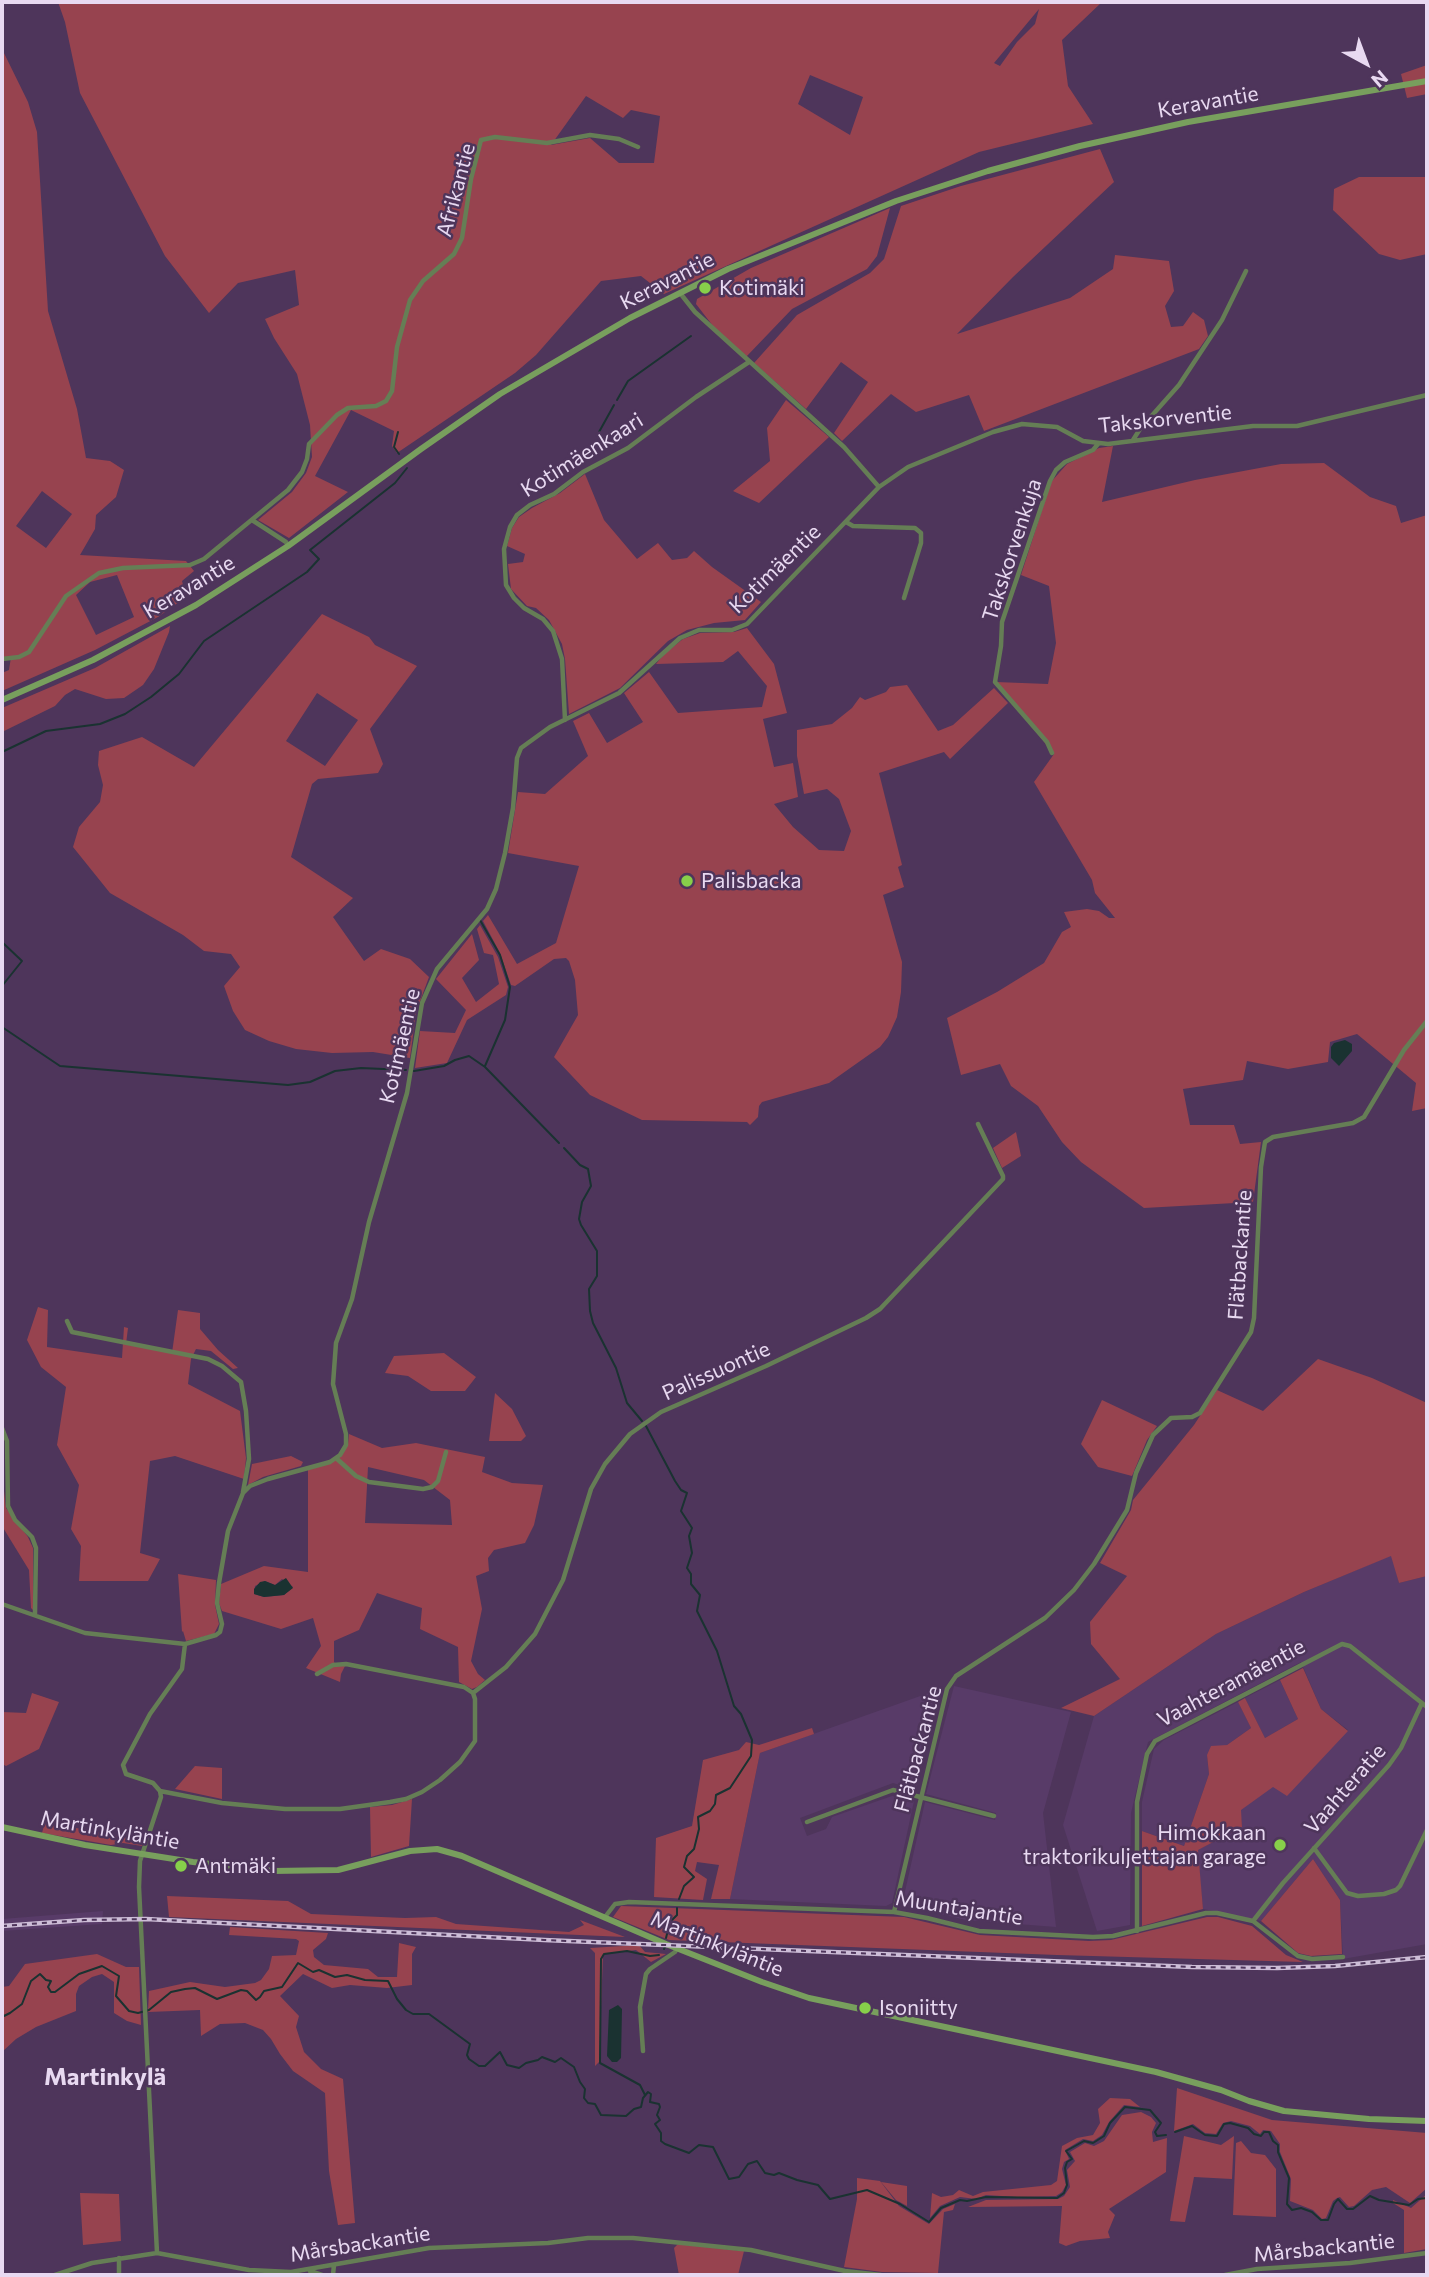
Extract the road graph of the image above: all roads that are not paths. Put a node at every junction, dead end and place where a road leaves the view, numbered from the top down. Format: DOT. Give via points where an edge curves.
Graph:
graph roads {
  1 [pos="1427,81"];
  2 [pos="638,147"];
  3 [pos="1246,271"];
  4 [pos="680,292"];
  5 [pos="749,362"];
  6 [pos="1427,396"];
  7 [pos="1133,440"];
  8 [pos="1098,444"];
  9 [pos="880,487"];
  10 [pos="253,520"];
  11 [pos="846,522"];
  12 [pos="288,546"];
  13 [pos="904,598"];
  14 [pos="2,659"];
  15 [pos="2,700"];
  16 [pos="565,720"];
  17 [pos="1052,753"];
  18 [pos="1427,1021"];
  19 [pos="978,1124"];
  20 [pos="67,1321"];
  21 [pos="2,1428"];
  22 [pos="446,1452"];
  23 [pos="336,1458"];
  24 [pos="243,1493"];
  25 [pos="2,1604"];
  26 [pos="36,1614"];
  27 [pos="185,1644"];
  28 [pos="317,1674"];
  29 [pos="473,1693"];
  30 [pos="1425,1705"];
  31 [pos="160,1791"];
  32 [pos="921,1797"];
  33 [pos="994,1816"];
  34 [pos="807,1822"];
  35 [pos="2,1827"];
  36 [pos="1427,1830"];
  37 [pos="1314,1848"];
  38 [pos="143,1854"];
  39 [pos="894,1912"];
  40 [pos="605,1917"];
  41 [pos="1253,1922"];
  42 [pos="1137,1931"];
  43 [pos="677,1948"];
  44 [pos="1343,1957"];
  45 [pos="643,2051"];
  46 [pos="1427,2121"];
  47 [pos="157,2253"];
  48 [pos="1427,2253"];
  49 [pos="119,2258"];
  50 [pos="334,2265"];
  51 [pos="306,2270"];
  52 [pos="845,2273"];
  53 [pos="55,2275"];
  54 [pos="119,2275"];
  55 [pos="322,2275"];
  56 [pos="333,2275"];
  57 [pos="881,2275"];
  58 [pos="1225,2275"];
  1 -- 4 [label="main road, Keravantie" via="1188,122 988,171 850,218"];
  2 -- 10 [label="street, Afrikantie" via="590,135 547,143 495,137 481,140 462,238 454,254 423,281 410,300 397,347 392,391 386,401 348,408 318,433 309,444 302,472"];
  3 -- 7 [label="street" via="1222,320 1179,384"];
  4 -- 5 [label="street"];
  4 -- 12 [label="main road, Keravantie" via="500,394"];
  5 -- 9 [label="street" via="844,447"];
  5 -- 16 [label="street, Kotimäenkaari" via="628,448 526,508 510,527 504,549 506,585 524,608 553,631 562,659"];
  6 -- 7 [label="street, Takskorventie" via="1297,426 1253,426"];
  7 -- 8 [label="street, Takskorventie"];
  8 -- 9 [label="street, Takskorventie" via="1045,424 1010,426 908,467"];
  8 -- 17 [label="street, Takskorvenkuja" via="1065,462 1049,481 1002,622 995,682"];
  9 -- 11 [label="street, Kotimäentie"];
  10 -- 12 [label="street"];
  10 -- 14 [label="street, Afrikantie" via="197,563 123,568 89,578 58,606 29,652"];
  11 -- 13 [label="street" via="915,528 921,533"];
  11 -- 16 [label="street, Kotimäentie" via="747,624 699,630 680,638 629,686"];
  12 -- 15 [label="main road, Keravantie" via="151,630"];
  16 -- 23 [label="street, Kotimäentie" via="521,748 496,888 487,909 437,969 422,1003 407,1093 335,1351 333,1384 346,1434 346,1445"];
  18 -- 32 [label="street, Flätbackantie" via="1364,1117 1265,1142 1251,1332 1200,1413 1171,1418 1153,1435 1136,1473 1128,1510 1074,1590 1045,1618 951,1682"];
  19 -- 29 [label="street, Palissuontie" via="1003,1179 880,1309 661,1412 630,1434 591,1489 563,1580 535,1634 506,1667"];
  20 -- 24 [label="street" via="72,1332 208,1359 241,1382 249,1459"];
  21 -- 26 [label="street" via="7,1441 8,1506 36,1548"];
  22 -- 23 [label="street" via="438,1480 423,1489 369,1482"];
  23 -- 24 [label="street" via="268,1479"];
  24 -- 27 [label="street" via="228,1531 219,1583 220,1632"];
  25 -- 26 [label="street"];
  26 -- 27 [label="street" via="85,1633"];
  27 -- 31 [label="street" via="181,1669 123,1765 126,1774 148,1781"];
  28 -- 29 [label="street" via="333,1665 360,1665"];
  29 -- 31 [label="street" via="477,1727 468,1753 440,1780 406,1799 340,1809 285,1809"];
  30 -- 37 [label="street, Vaahteratie" via="1389,1765"];
  30 -- 42 [label="street, Vaahteramäentie" via="1345,1644 1162,1735 1151,1746 1137,1801"];
  31 -- 38 [label="street"];
  32 -- 33 [label="street"];
  32 -- 34 [label="street" via="893,1790"];
  32 -- 39 [label="street, Flätbackantie"];
  35 -- 38 [label="main road, Martinkyläntie"];
  36 -- 37 [label="street" via="1404,1881 1384,1894 1347,1893"];
  37 -- 41 [label="street, Vaahteratie"];
  38 -- 40 [label="main road, Martinkyläntie" via="232,1868 311,1871 355,1867 410,1851 438,1849"];
  38 -- 47 [label="street" via="139,1887"];
  39 -- 40 [label="street, Muuntajantie" via="629,1902 615,1904"];
  39 -- 42 [label="street, Muuntajantie" via="997,1933 1093,1937"];
  40 -- 43 [label="main road, Martinkyläntie"];
  41 -- 42 [label="street, Muuntajantie" via="1206,1913"];
  41 -- 44 [label="street, Muuntajantie" via="1298,1956"];
  43 -- 45 [label="street" via="646,1974 640,2007"];
  43 -- 46 [label="main road, Martinkyläntie" via="809,1998 1156,2072 1269,2108"];
  47 -- 49 [label="street, Mårsbackantie"];
  47 -- 51 [label="street, Mårsbackantie" via="249,2270"];
  48 -- 58 [label="street, Mårsbackantie"];
  49 -- 53 [label="street, Mårsbackantie"];
  49 -- 54 [label="street"];
  50 -- 51 [label="street, Mårsbackantie"];
  50 -- 52 [label="street, Mårsbackantie" via="429,2248 633,2238 751,2250"];
  50 -- 56 [label="street"];
  51 -- 55 [label="street"];
  52 -- 57 [label="street, Mårsbackantie"];
}
